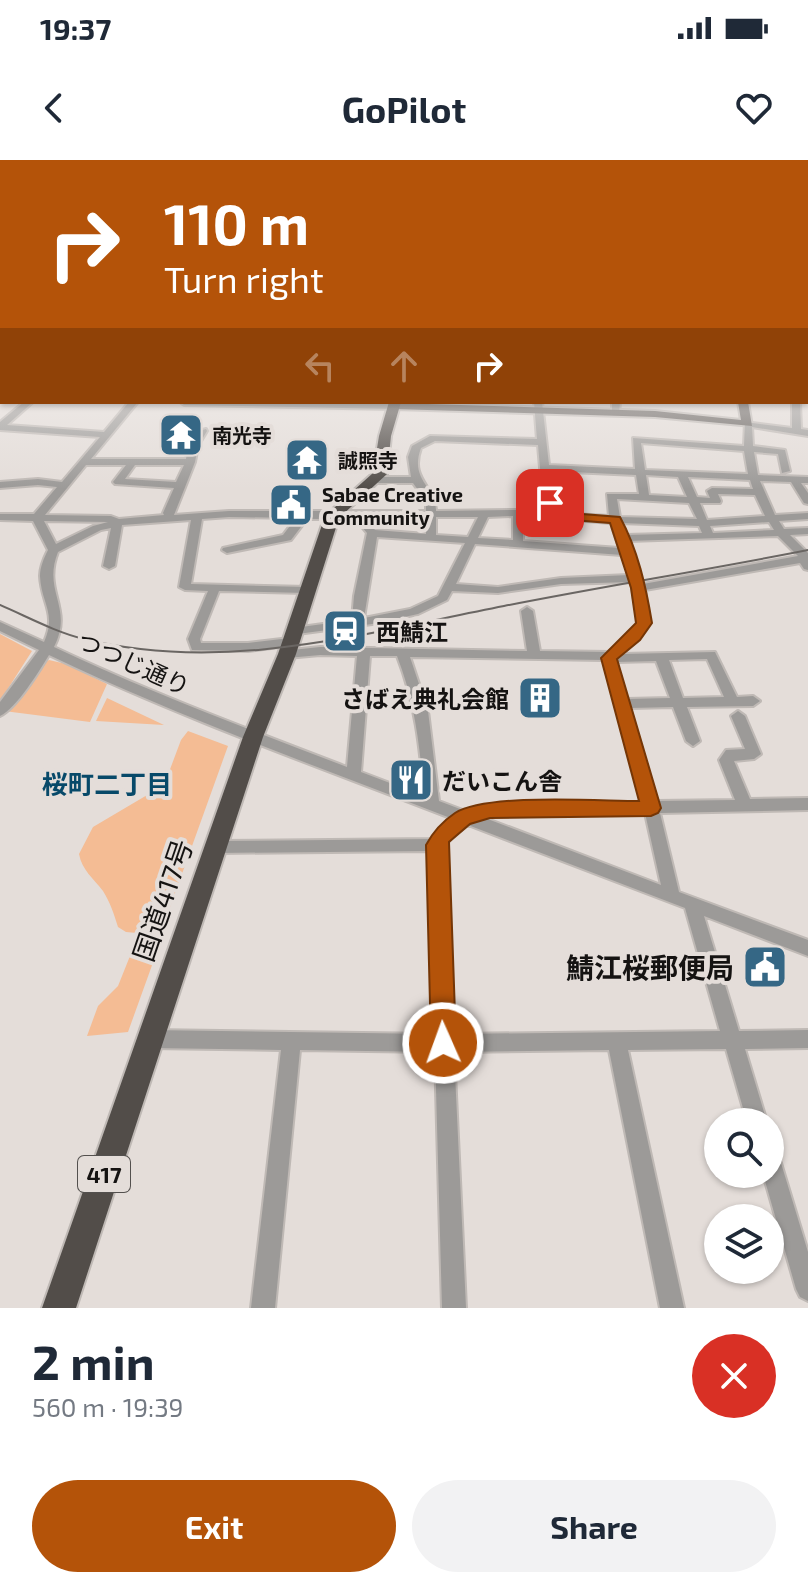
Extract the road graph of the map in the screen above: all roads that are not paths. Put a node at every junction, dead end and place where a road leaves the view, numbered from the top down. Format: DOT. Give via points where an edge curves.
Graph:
graph roads {
  1 [pos="27,404"];
  2 [pos="132,404"];
  3 [pos="394,404"];
  4 [pos="743,404"];
  5 [pos="796,404"];
  6 [pos="539,406"];
  7 [pos="616,407"];
  8 [pos="748,424"];
  9 [pos="0,426"];
  10 [pos="203,431"];
  11 [pos="797,431"];
  12 [pos="808,433"];
  13 [pos="107,435"];
  14 [pos="543,442"];
  15 [pos="710,446"];
  16 [pos="748,449"];
  17 [pos="714,458"];
  18 [pos="84,462"];
  19 [pos="190,462"];
  20 [pos="131,464"];
  21 [pos="546,468"];
  22 [pos="640,471"];
  23 [pos="682,474"];
  24 [pos="707,475"];
  25 [pos="790,475"];
  26 [pos="751,477"];
  27 [pos="378,480"];
  28 [pos="416,480"];
  29 [pos="808,480"];
  30 [pos="0,485"];
  31 [pos="64,485"];
  32 [pos="179,485"];
  33 [pos="712,491"];
  34 [pos="758,492"];
  35 [pos="644,496"];
  36 [pos="693,500"];
  37 [pos="808,501"];
  38 [pos="485,513"];
  39 [pos="518,513"];
  40 [pos="304,515"];
  41 [pos="363,515"];
  42 [pos="433,515"];
  43 [pos="550,515"];
  44 [pos="197,516"];
  45 [pos="332,516"];
  46 [pos="808,516"];
  47 [pos="0,517"];
  48 [pos="37,518"];
  49 [pos="171,518"];
  50 [pos="772,519"];
  51 [pos="615,520"];
  52 [pos="117,522"];
  53 [pos="702,522"];
  54 [pos="808,531"];
  55 [pos="372,533"];
  56 [pos="709,536"];
  57 [pos="786,537"];
  58 [pos="431,538"];
  59 [pos="622,538"];
  60 [pos="470,541"];
  61 [pos="518,545"];
  62 [pos="53,550"];
  63 [pos="227,550"];
  64 [pos="628,552"];
  65 [pos="806,562"];
  66 [pos="109,566"];
  67 [pos="637,583"];
  68 [pos="448,587"];
  69 [pos="215,588"];
  70 [pos="307,590"];
  71 [pos="527,611"];
  72 [pos="358,620"];
  73 [pos="0,626"];
  74 [pos="290,643"];
  75 [pos="46,648"];
  76 [pos="364,653"];
  77 [pos="403,655"];
  78 [pos="534,655"];
  79 [pos="610,657"];
  80 [pos="661,657"];
  81 [pos="753,701"];
  82 [pos="678,703"];
  83 [pos="621,704"];
  84 [pos="735,709"];
  85 [pos="0,711"];
  86 [pos="253,737"];
  87 [pos="693,741"];
  88 [pos="353,776"];
  89 [pos="808,804"];
  90 [pos="432,806"];
  91 [pos="745,806"];
  92 [pos="651,808"];
  93 [pos="464,818"];
  94 [pos="437,845"];
  95 [pos="216,847"];
  96 [pos="672,896"];
  97 [pos="692,904"];
  98 [pos="808,948"];
  99 [pos="150,1039"];
  100 [pos="808,1039"];
  101 [pos="733,1040"];
  102 [pos="617,1041"];
  103 [pos="291,1043"];
  104 [pos="443,1043"];
  105 [pos="753,1108"];
  106 [pos="778,1188"];
  107 [pos="808,1289"];
  108 [pos="59,1308"];
  109 [pos="263,1308"];
  110 [pos="454,1308"];
  111 [pos="672,1308"];
  1 -- 9 [label="street"];
  2 -- 13 [label="street"];
  3 -- 6 [label="main road"];
  3 -- 27 [label="highway" via="385,469"];
  3 -- 45 [label="highway" via="380,474"];
  4 -- 8 [label="main road"];
  5 -- 11 [label="street"];
  6 -- 7 [label="main road"];
  6 -- 14 [label="street"];
  7 -- 8 [label="main road"];
  8 -- 11 [label="street"];
  8 -- 16 [label="street"];
  9 -- 13 [label="street"];
  10 -- 19 [label="street"];
  11 -- 12 [label="street"];
  13 -- 18 [label="street"];
  14 -- 21 [label="street"];
  14 -- 28 [label="street" via="433,438 417,446"];
  15 -- 16 [label="street"];
  15 -- 17 [label="street"];
  15 -- 22 [label="street" via="636,440"];
  16 -- 25 [label="street" via="782,452"];
  16 -- 26 [label="street"];
  18 -- 20 [label="street"];
  18 -- 31 [label="street"];
  19 -- 20 [label="street"];
  19 -- 32 [label="street"];
  20 -- 32 [label="street" via="118,482"];
  21 -- 22 [label="street"];
  21 -- 43 [label="street"];
  22 -- 23 [label="street"];
  22 -- 35 [label="street"];
  23 -- 24 [label="street"];
  23 -- 36 [label="street"];
  24 -- 26 [label="street"];
  24 -- 33 [label="street"];
  25 -- 26 [label="street"];
  25 -- 29 [label="street"];
  25 -- 37 [label="street"];
  26 -- 34 [label="street"];
  27 -- 28 [label="street"];
  27 -- 45 [label="highway"];
  28 -- 42 [label="street" via="431,501"];
  30 -- 31 [label="street"];
  31 -- 48 [label="street"];
  32 -- 49 [label="street" via="168,513"];
  33 -- 34 [label="street"];
  33 -- 36 [label="street" via="716,501"];
  34 -- 50 [label="street"];
  35 -- 36 [label="street"];
  35 -- 51 [label="street" via="611,496"];
  36 -- 53 [label="street"];
  38 -- 39 [label="street"];
  38 -- 42 [label="street"];
  38 -- 60 [label="street"];
  39 -- 43 [label="street"];
  39 -- 61 [label="street"];
  40 -- 44 [label="street"];
  40 -- 45 [label="street"];
  40 -- 63 [label="street" via="287,538"];
  41 -- 42 [label="street"];
  41 -- 45 [label="street"];
  41 -- 55 [label="street"];
  42 -- 58 [label="street"];
  43 -- 51 [label="street"];
  44 -- 49 [label="street"];
  44 -- 69 [label="street" via="185,587"];
  45 -- 70 [label="highway, 国道417号 / 417"];
  46 -- 50 [label="street"];
  47 -- 48 [label="street"];
  48 -- 52 [label="street"];
  48 -- 62 [label="street"];
  49 -- 52 [label="street"];
  50 -- 53 [label="street"];
  50 -- 57 [label="street"];
  51 -- 53 [label="street"];
  51 -- 59 [label="street"];
  52 -- 62 [label="street"];
  52 -- 66 [label="street"];
  53 -- 56 [label="street"];
  54 -- 57 [label="street"];
  55 -- 58 [label="street"];
  55 -- 72 [label="street"];
  56 -- 57 [label="street"];
  56 -- 59 [label="street"];
  57 -- 65 [label="street"];
  58 -- 60 [label="street"];
  59 -- 64 [label="street"];
  60 -- 61 [label="street"];
  60 -- 68 [label="street"];
  61 -- 64 [label="street"];
  62 -- 75 [label="street" via="44,582 57,617"];
  64 -- 67 [label="street"];
  65 -- 67 [label="street"];
  67 -- 68 [label="street" via="561,581 498,590"];
  67 -- 79 [label="street" via="644,623"];
  68 -- 72 [label="street" via="437,603 413,612"];
  69 -- 70 [label="street"];
  69 -- 74 [label="street" via="194,639 196,647"];
  70 -- 74 [label="highway, 国道417号 / 417"];
  71 -- 78 [label="street"];
  72 -- 74 [label="street"];
  73 -- 75 [label="street, つつじ通り"];
  74 -- 76 [label="street"];
  74 -- 86 [label="highway, 国道417号 / 417"];
  75 -- 85 [label="street"];
  75 -- 86 [label="street, つつじ通り"];
  76 -- 77 [label="street"];
  76 -- 88 [label="street"];
  77 -- 78 [label="street"];
  77 -- 90 [label="street" via="423,712"];
  78 -- 79 [label="street"];
  79 -- 80 [label="street"];
  79 -- 83 [label="street"];
  80 -- 82 [label="street"];
  80 -- 84 [label="street" via="711,655"];
  81 -- 84 [label="street"];
  82 -- 83 [label="street"];
  82 -- 84 [label="street"];
  82 -- 87 [label="street"];
  83 -- 92 [label="street"];
  84 -- 91 [label="street" via="754,754 731,754 726,760"];
  86 -- 88 [label="street, つつじ通り"];
  86 -- 95 [label="highway, 国道417号 / 417"];
  88 -- 90 [label="street, つつじ通り"];
  89 -- 91 [label="street"];
  90 -- 93 [label="street, つつじ通り"];
  91 -- 92 [label="street"];
  92 -- 93 [label="street" via="490,811"];
  92 -- 96 [label="street"];
  93 -- 94 [label="street"];
  93 -- 96 [label="street, つつじ通り"];
  94 -- 95 [label="street"];
  94 -- 104 [label="street"];
  95 -- 99 [label="highway, 国道417号 / 417"];
  96 -- 97 [label="street, つつじ通り"];
  97 -- 98 [label="street, つつじ通り"];
  97 -- 101 [label="street"];
  99 -- 103 [label="street"];
  99 -- 108 [label="highway, 国道417号 / 417"];
  100 -- 101 [label="street"];
  101 -- 102 [label="street"];
  101 -- 105 [label="street"];
  102 -- 104 [label="street"];
  102 -- 111 [label="street"];
  103 -- 104 [label="street"];
  103 -- 109 [label="street"];
  104 -- 110 [label="street"];
  106 -- 107 [label="street"];
}
